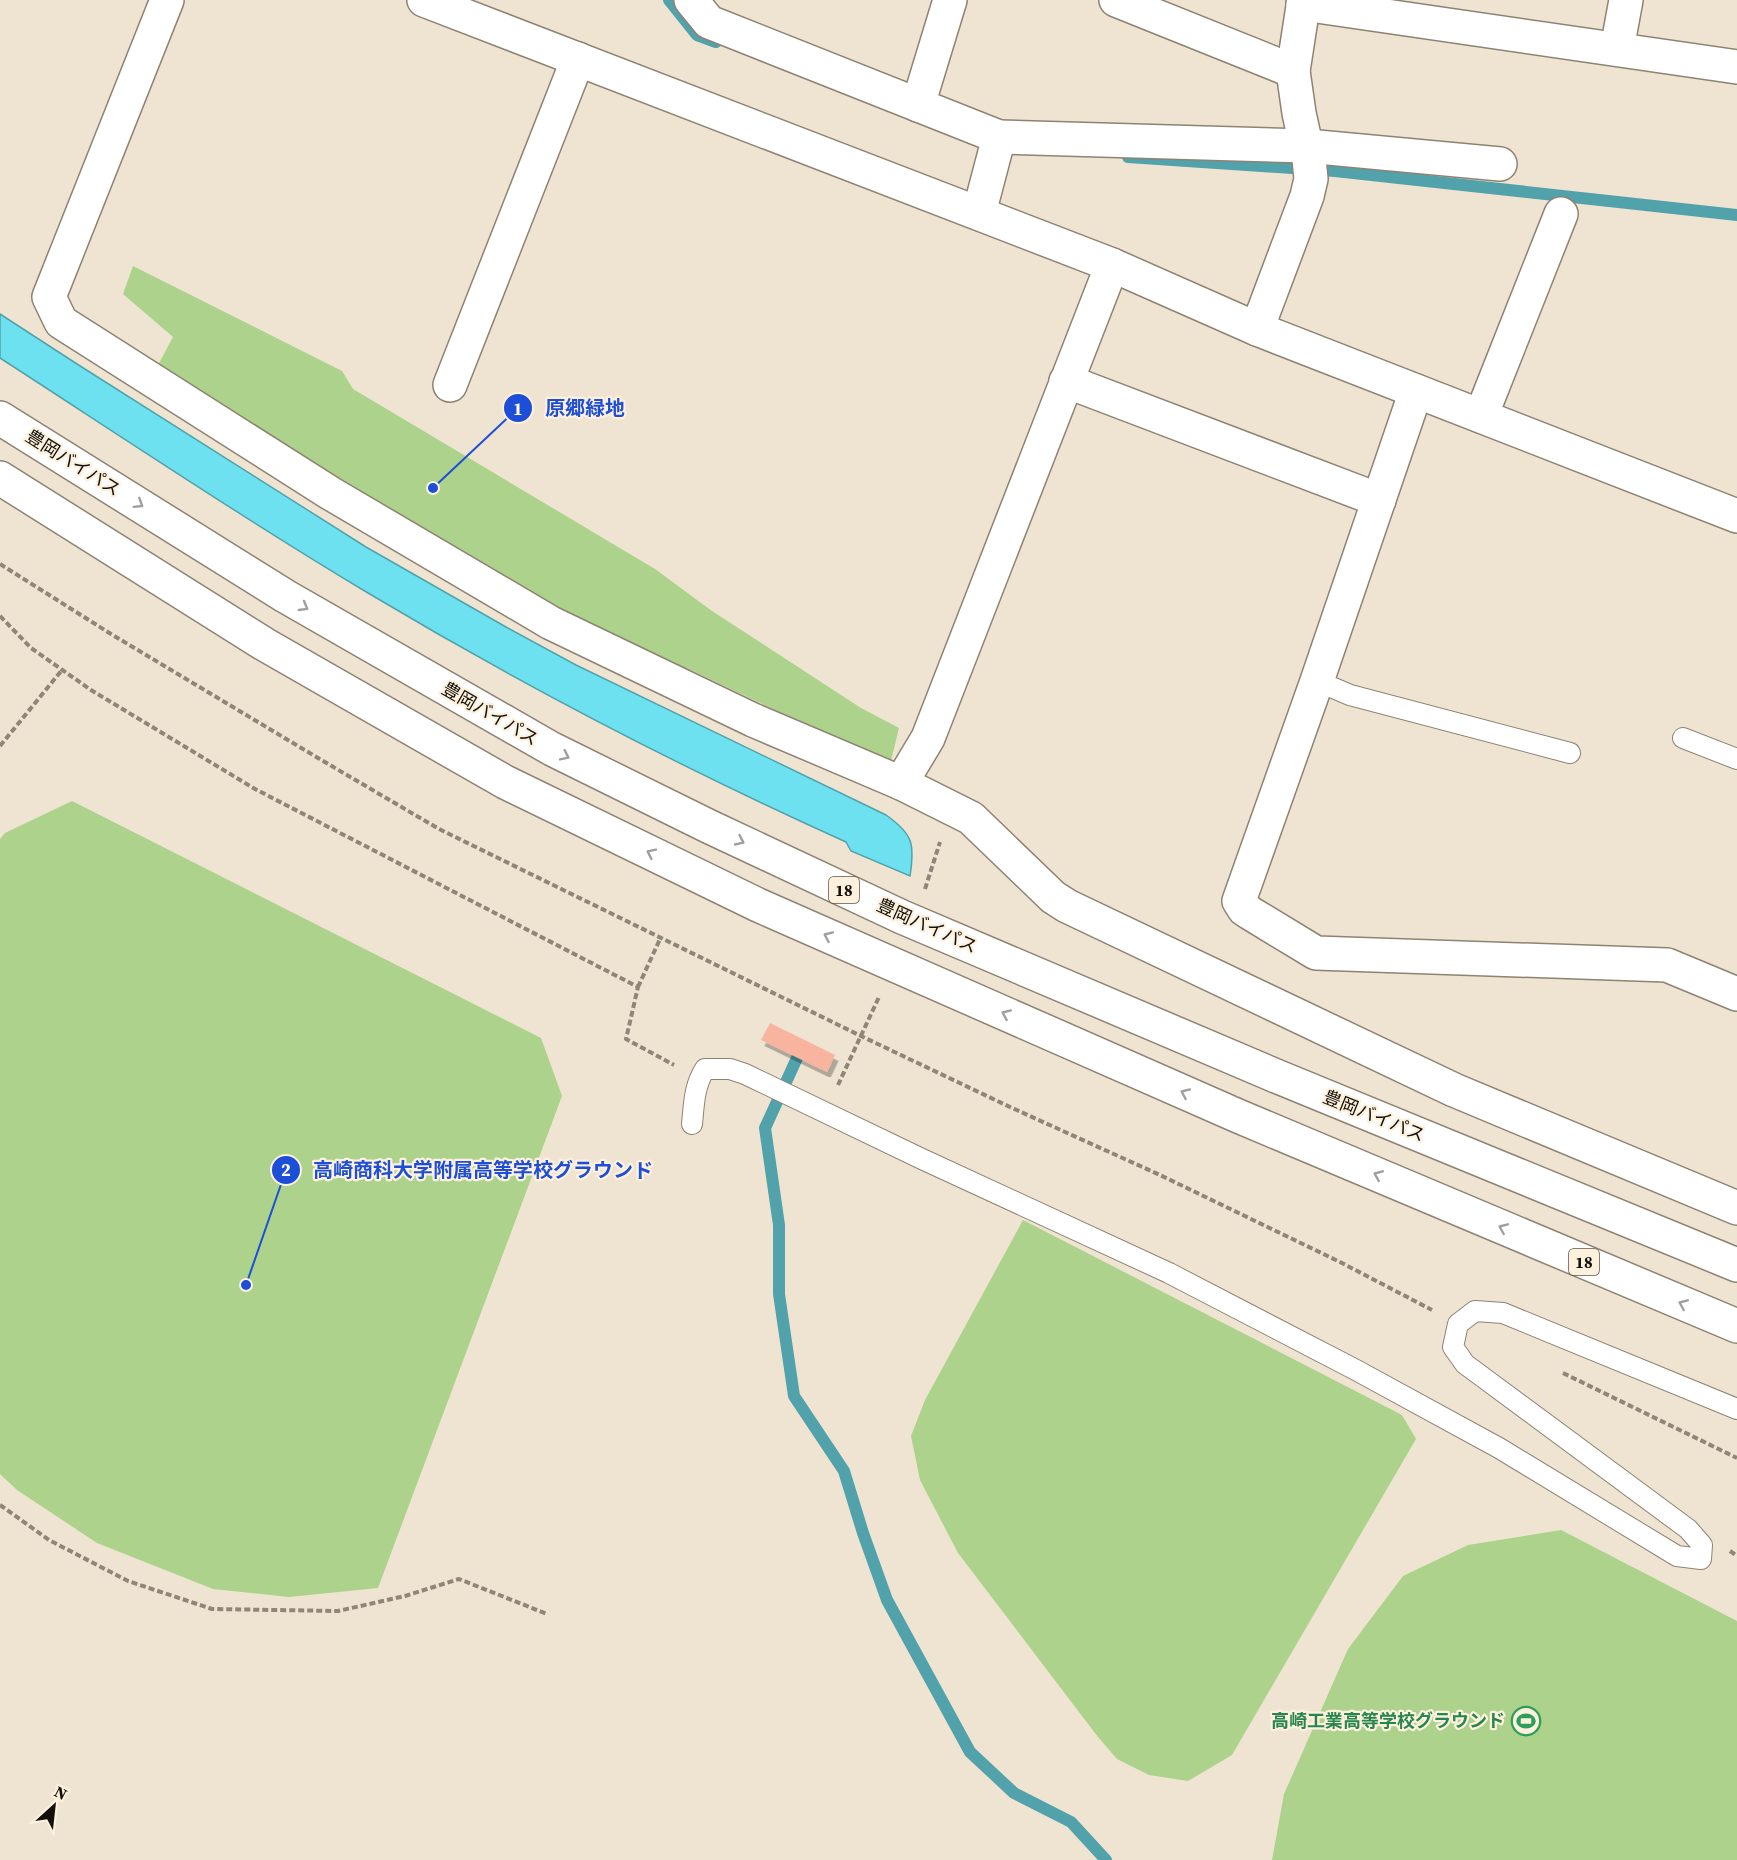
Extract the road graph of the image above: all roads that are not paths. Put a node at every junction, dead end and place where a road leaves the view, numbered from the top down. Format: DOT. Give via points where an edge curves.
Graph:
graph roads {
  1 [pos="167,0"];
  2 [pos="424,0"];
  3 [pos="691,0"];
  4 [pos="950,0"];
  5 [pos="1116,0"];
  6 [pos="1626,0"];
  7 [pos="1304,2"];
  8 [pos="1617,49"];
  9 [pos="578,59"];
  10 [pos="1737,67"];
  11 [pos="1293,71"];
  12 [pos="918,105"];
  13 [pos="999,137"];
  14 [pos="1309,161"];
  15 [pos="1500,164"];
  16 [pos="979,213"];
  17 [pos="1561,214"];
  18 [pos="1112,265"];
  19 [pos="1257,329"];
  20 [pos="1066,381"];
  21 [pos="450,385"];
  22 [pos="1416,391"];
  23 [pos="1481,416"];
  24 [pos="0,418"];
  25 [pos="0,478"];
  26 [pos="1379,500"];
  27 [pos="1737,516"];
  28 [pos="1317,681"];
  29 [pos="1683,738"];
  30 [pos="1570,753"];
  31 [pos="1737,759"];
  32 [pos="901,783"];
  33 [pos="1737,994"];
  34 [pos="692,1124"];
  35 [pos="1737,1208"];
  36 [pos="1737,1265"];
  37 [pos="1737,1326"];
  38 [pos="1737,1409"];
  1 -- 32 [label="main road" via="49,297 61,322 330,494 551,623 753,720"];
  2 -- 9 [label="main road"];
  3 -- 12 [label="main road" via="709,22"];
  4 -- 12 [label="main road"];
  5 -- 11 [label="main road"];
  6 -- 8 [label="main road"];
  7 -- 8 [label="main road"];
  7 -- 11 [label="main road"];
  8 -- 10 [label="main road"];
  9 -- 16 [label="main road"];
  9 -- 21 [label="main road"];
  11 -- 14 [label="main road"];
  12 -- 13 [label="main road"];
  13 -- 14 [label="main road"];
  13 -- 16 [label="main road"];
  14 -- 15 [label="main road"];
  14 -- 19 [label="main road" via="1307,196"];
  16 -- 18 [label="main road"];
  17 -- 23 [label="main road"];
  18 -- 19 [label="main road"];
  18 -- 20 [label="main road"];
  19 -- 22 [label="main road"];
  20 -- 26 [label="main road"];
  20 -- 32 [label="main road" via="928,738"];
  22 -- 23 [label="main road"];
  22 -- 26 [label="main road"];
  23 -- 27 [label="main road"];
  24 -- 36 [label="main road, 豊岡バイパス / 18, one-way" via="326,620 552,749 699,822 924,926"];
  37 -- 25 [label="main road, 18, one-way" via="1249,1121 769,910 505,782 264,644"];
  26 -- 28 [label="main road"];
  28 -- 30 [label="lane" via="1350,695"];
  28 -- 33 [label="main road" via="1240,895 1244,909 1316,953 1667,965"];
  29 -- 31 [label="lane"];
  32 -- 35 [label="main road" via="971,818 1067,906 1454,1090"];
  34 -- 38 [label="lane" via="695,1090 705,1069 730,1069 745,1074 1169,1273 1499,1448 1677,1556 1701,1559 1702,1545 1688,1529 1466,1364 1453,1347 1458,1324 1475,1311 1503,1313"];
}
